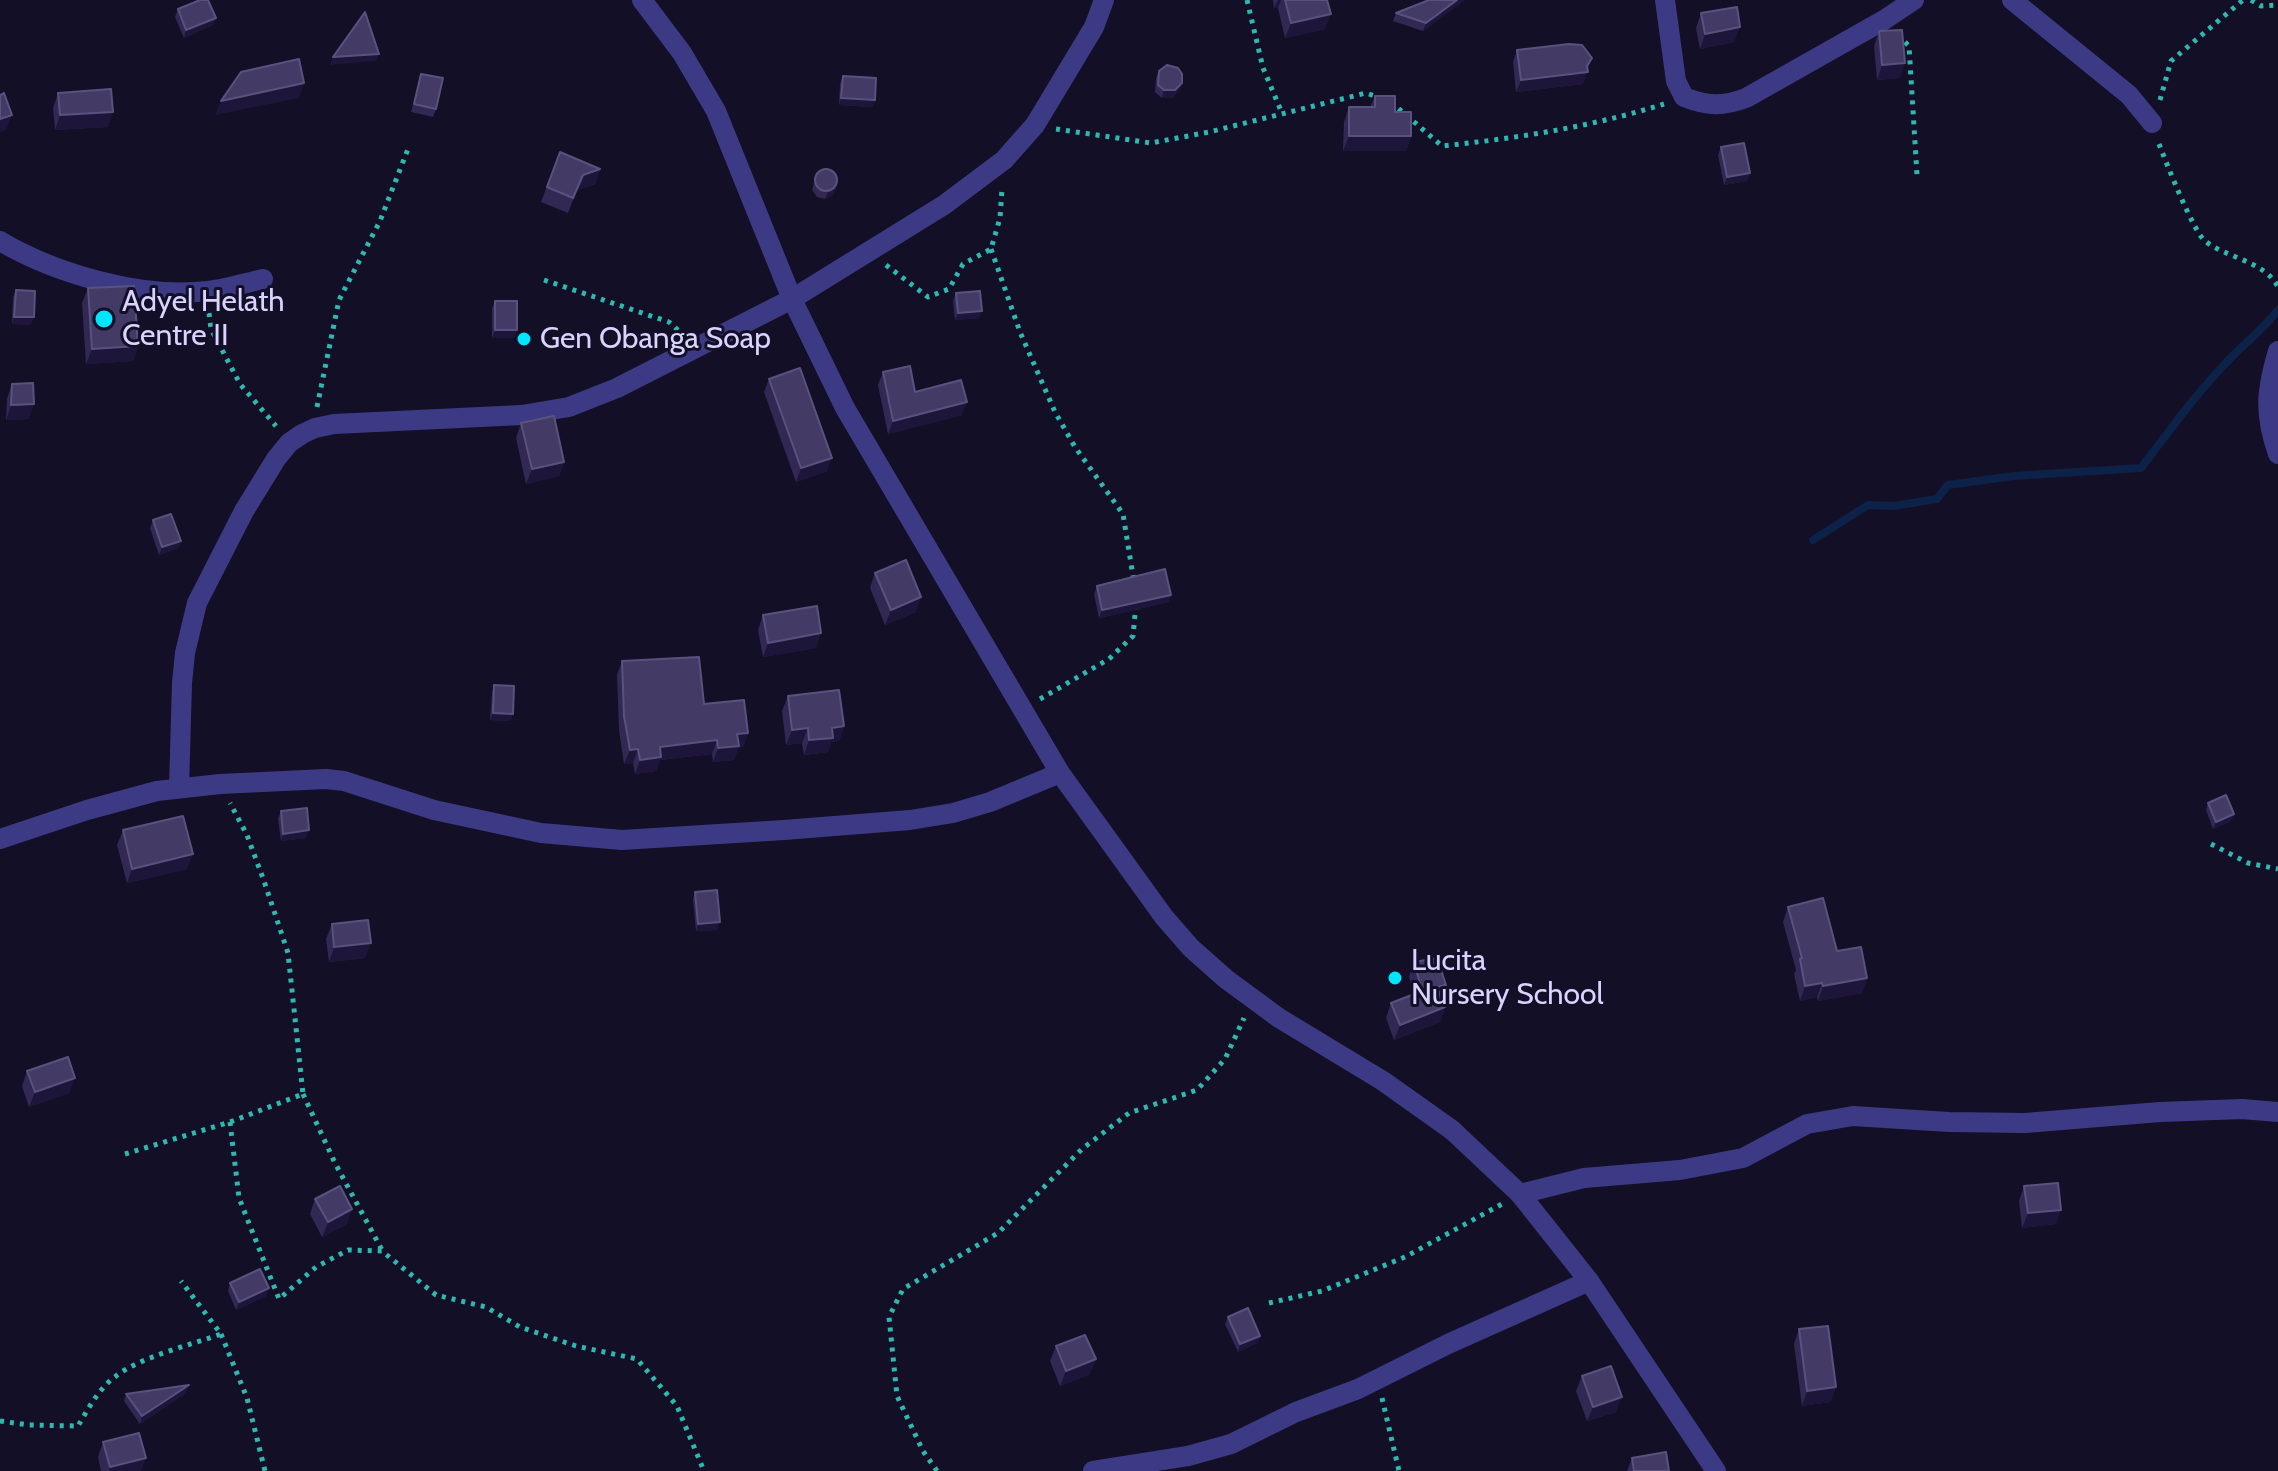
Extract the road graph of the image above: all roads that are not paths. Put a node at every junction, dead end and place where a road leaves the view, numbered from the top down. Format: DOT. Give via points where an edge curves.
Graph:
graph roads {
  1 [pos="642,0"];
  2 [pos="1104,0"];
  3 [pos="1665,0"];
  4 [pos="1914,0"];
  5 [pos="2012,0"];
  6 [pos="2152,123"];
  7 [pos="0,241"];
  8 [pos="263,279"];
  9 [pos="792,299"];
  10 [pos="2278,351"];
  11 [pos="2278,454"];
  12 [pos="1060,773"];
  13 [pos="179,788"];
  14 [pos="0,839"];
  15 [pos="2278,1112"];
  16 [pos="1520,1194"];
  17 [pos="1589,1281"];
  18 [pos="1093,1471"];
  19 [pos="1716,1471"];
  1 -- 9 [label="street" via="716,111"];
  2 -- 9 [label="street" via="1094,27 1035,125 1004,160 944,205"];
  3 -- 4 [label="street" via="1676,81 1684,97 1707,106 1746,98"];
  5 -- 6 [label="street" via="2129,95"];
  7 -- 8 [label="street" via="68,272 118,286 207,292"];
  9 -- 12 [label="street" via="845,408"];
  9 -- 13 [label="street" via="569,407 522,415 315,428 289,443 244,511 197,603 182,683"];
  10 -- 11 [label="street" via="2266,405"];
  12 -- 13 [label="street" via="953,813 622,840 541,833 434,810 344,781"];
  12 -- 16 [label="street" via="1191,948 1279,1018 1452,1130"];
  13 -- 14 [label="street" via="87,810"];
  15 -- 16 [label="street" via="2242,1109 2025,1123 1853,1116 1807,1124 1743,1158 1680,1170 1584,1178"];
  16 -- 17 [label="street"];
  17 -- 18 [label="street" via="1231,1444"];
  17 -- 19 [label="street"];
}
